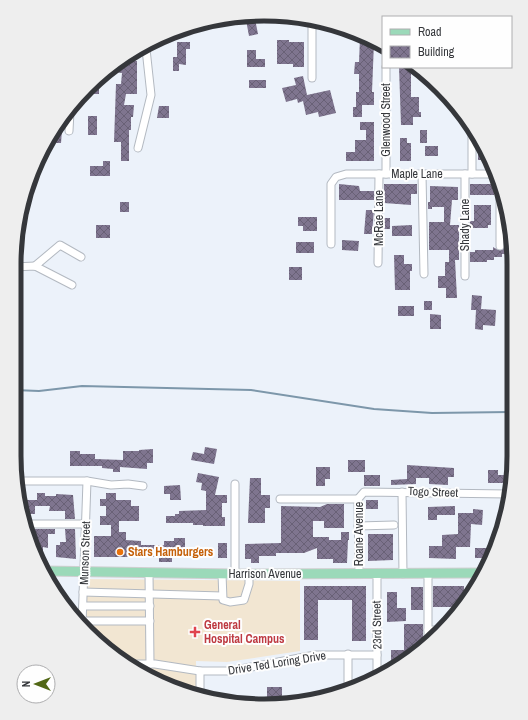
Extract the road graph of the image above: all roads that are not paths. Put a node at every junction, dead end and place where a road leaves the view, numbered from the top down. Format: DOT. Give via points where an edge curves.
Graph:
graph roads {
  1 [pos="312,26"];
  2 [pos="146,52"];
  3 [pos="386,68"];
  4 [pos="312,78"];
  5 [pos="70,118"];
  6 [pos="69,131"];
  7 [pos="471,138"];
  8 [pos="138,148"];
  9 [pos="382,174"];
  10 [pos="422,174"];
  11 [pos="469,174"];
  12 [pos="490,174"];
  13 [pos="500,206"];
  14 [pos="331,244"];
  15 [pos="500,246"];
  16 [pos="81,257"];
  17 [pos="378,263"];
  18 [pos="35,266"];
  19 [pos="21,267"];
  20 [pos="424,274"];
  21 [pos="465,276"];
  22 [pos="72,285"];
  23 [pos="23,481"];
  24 [pos="87,481"];
  25 [pos="235,484"];
  26 [pos="143,486"];
  27 [pos="402,492"];
  28 [pos="504,494"];
  29 [pos="359,497"];
  30 [pos="280,499"];
  31 [pos="31,524"];
  32 [pos="86,524"];
  33 [pos="358,526"];
  34 [pos="394,526"];
  35 [pos="50,571"];
  36 [pos="84,572"];
  37 [pos="149,573"];
  38 [pos="222,574"];
  39 [pos="234,574"];
  40 [pos="249,574"];
  41 [pos="359,574"];
  42 [pos="377,574"];
  43 [pos="403,574"];
  44 [pos="428,574"];
  45 [pos="475,576"];
  46 [pos="83,592"];
  47 [pos="150,594"];
  48 [pos="222,596"];
  49 [pos="83,606"];
  50 [pos="150,606"];
  51 [pos="82,617"];
  52 [pos="150,620"];
  53 [pos="87,623"];
  54 [pos="428,630"];
  55 [pos="434,630"];
  56 [pos="428,635"];
  57 [pos="348,654"];
  58 [pos="377,655"];
  59 [pos="139,664"];
  60 [pos="150,664"];
  61 [pos="378,670"];
  62 [pos="200,671"];
  63 [pos="348,684"];
  64 [pos="200,691"];
  1 -- 4 [label="street"];
  2 -- 8 [label="street" via="151,95"];
  3 -- 9 [label="street, Glenwood Street"];
  5 -- 6 [label="street"];
  7 -- 11 [label="street, Shady Lane"];
  9 -- 10 [label="street, Maple Lane"];
  9 -- 14 [label="street, Maple Lane" via="338,176 331,184"];
  9 -- 17 [label="street, McRae Lane"];
  10 -- 11 [label="street, Maple Lane"];
  10 -- 20 [label="street"];
  11 -- 12 [label="street, Maple Lane"];
  11 -- 21 [label="street, Shady Lane"];
  13 -- 15 [label="street"];
  16 -- 18 [label="street" via="60,245"];
  18 -- 19 [label="street"];
  18 -- 22 [label="street"];
  23 -- 24 [label="street"];
  24 -- 26 [label="street"];
  24 -- 32 [label="street, Munson Street"];
  25 -- 39 [label="street"];
  27 -- 28 [label="street, Togo Street"];
  27 -- 29 [label="street, Togo Street" via="364,492"];
  27 -- 43 [label="street"];
  29 -- 30 [label="street, Togo Street"];
  29 -- 33 [label="street, Roane Avenue"];
  31 -- 32 [label="street"];
  32 -- 36 [label="street, Munson Street"];
  33 -- 34 [label="street"];
  33 -- 41 [label="street, Roane Avenue"];
  35 -- 36 [label="main road, Harrison Avenue"];
  36 -- 37 [label="main road, Harrison Avenue"];
  36 -- 46 [label="street, Munson Street"];
  37 -- 38 [label="main road, Harrison Avenue"];
  37 -- 47 [label="street"];
  38 -- 39 [label="main road, Harrison Avenue"];
  38 -- 48 [label="street"];
  39 -- 40 [label="main road, Harrison Avenue"];
  40 -- 41 [label="main road, Harrison Avenue"];
  40 -- 48 [label="street" via="244,600 226,602"];
  41 -- 42 [label="main road, Harrison Avenue"];
  42 -- 43 [label="main road, Harrison Avenue"];
  42 -- 58 [label="street, 23rd Street"];
  43 -- 44 [label="main road, Harrison Avenue"];
  44 -- 45 [label="main road, Harrison Avenue"];
  44 -- 54 [label="street"];
  46 -- 47 [label="street"];
  46 -- 49 [label="street, Munson Street"];
  47 -- 48 [label="street"];
  47 -- 50 [label="street"];
  49 -- 50 [label="street"];
  49 -- 51 [label="street, Munson Street"];
  50 -- 52 [label="street"];
  52 -- 53 [label="street"];
  52 -- 60 [label="street"];
  54 -- 55 [label="street"];
  54 -- 56 [label="street"];
  57 -- 58 [label="street, Drive Ted Loring Drive"];
  57 -- 62 [label="street, Drive Ted Loring Drive" via="306,656 236,671"];
  57 -- 63 [label="street"];
  58 -- 61 [label="street, 23rd Street"];
  59 -- 60 [label="street, Drive Ted Loring Drive"];
  60 -- 62 [label="street, Drive Ted Loring Drive"];
  62 -- 64 [label="street"];
}
